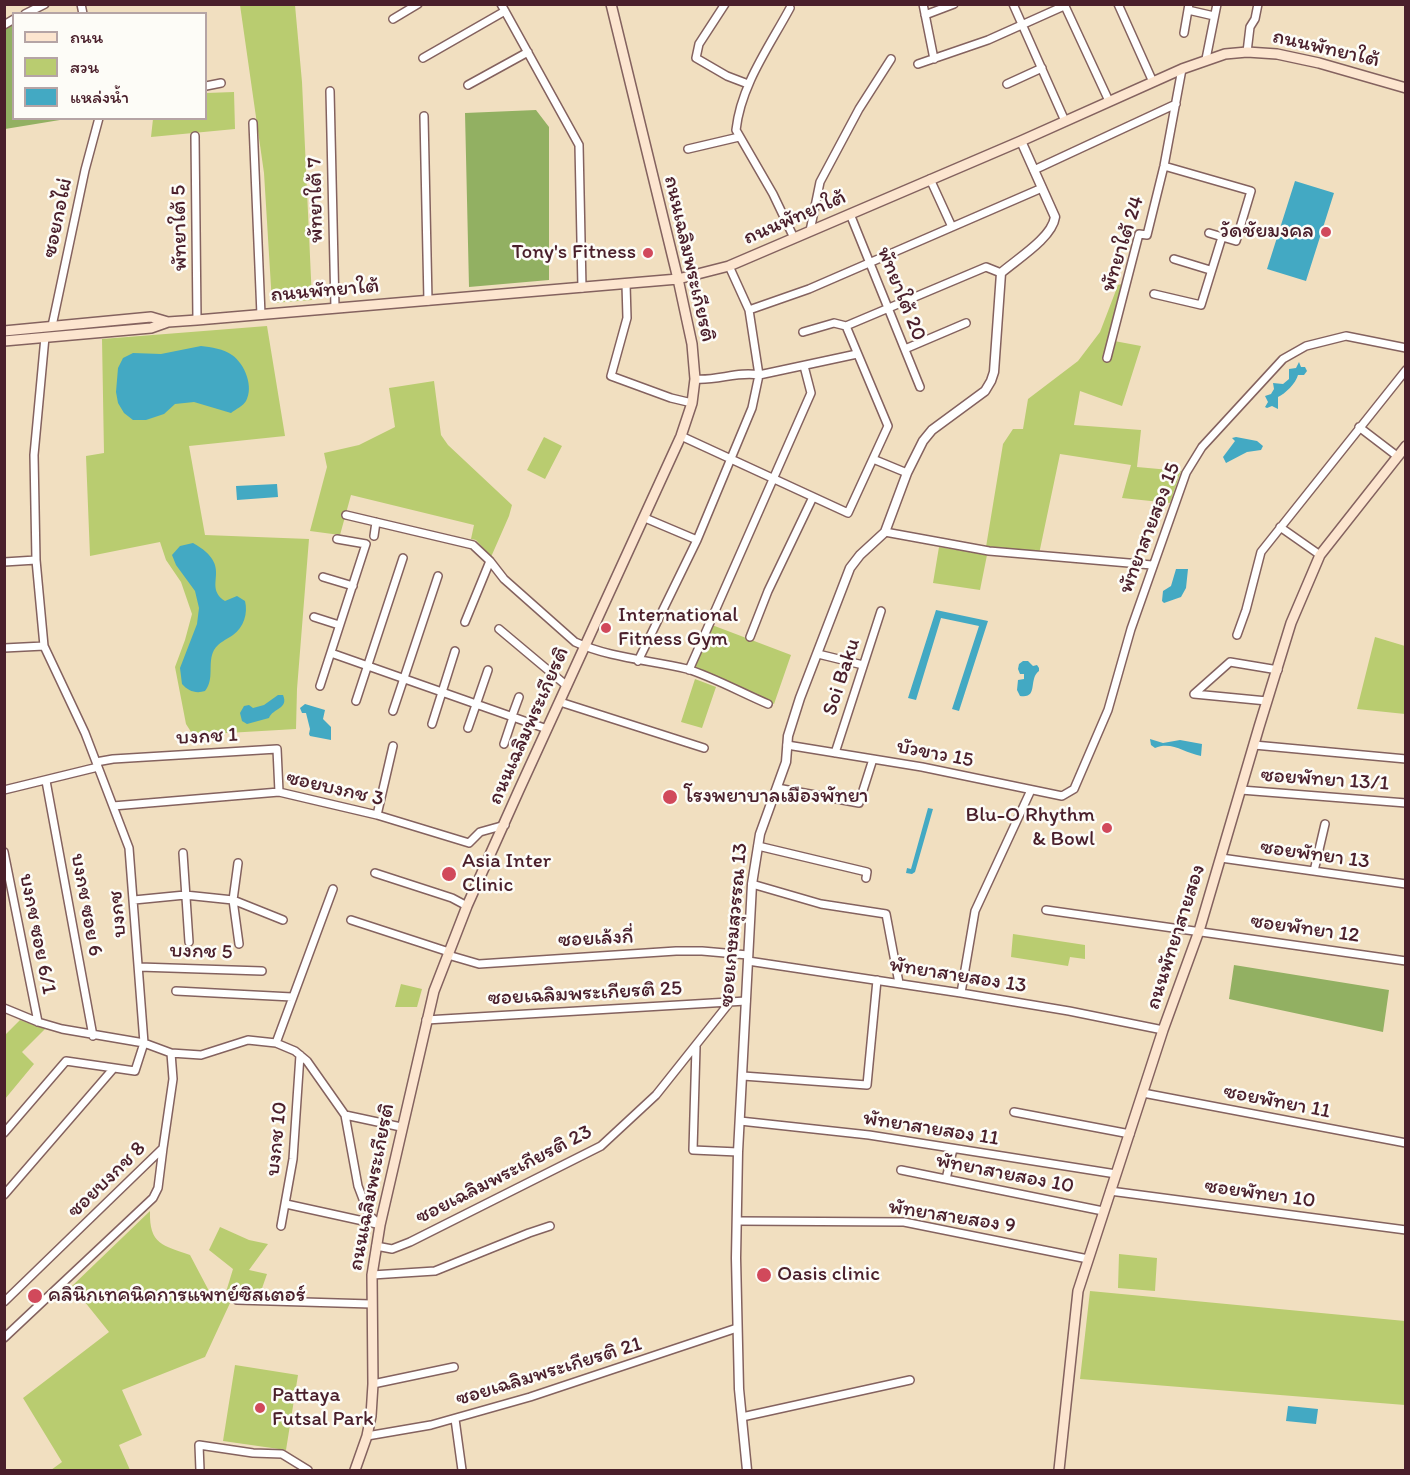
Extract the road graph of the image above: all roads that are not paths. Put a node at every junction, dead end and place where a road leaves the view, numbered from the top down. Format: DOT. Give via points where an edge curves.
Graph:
graph roads {
  1 [pos="45,4"];
  2 [pos="418,4"];
  3 [pos="611,4"];
  4 [pos="923,4"];
  5 [pos="954,4"];
  6 [pos="1013,4"];
  7 [pos="1118,4"];
  8 [pos="1217,4"];
  9 [pos="1258,4"];
  10 [pos="1064,5"];
  11 [pos="721,6"];
  12 [pos="1189,7"];
  13 [pos="503,8"];
  14 [pos="790,8"];
  15 [pos="29,12"];
  16 [pos="925,15"];
  17 [pos="1214,16"];
  18 [pos="393,19"];
  19 [pos="1023,25"];
  20 [pos="1184,33"];
  21 [pos="528,52"];
  22 [pos="1247,52"];
  23 [pos="423,58"];
  24 [pos="891,58"];
  25 [pos="934,59"];
  26 [pos="1206,59"];
  27 [pos="918,64"];
  28 [pos="1042,68"];
  29 [pos="1182,69"];
  30 [pos="1153,82"];
  31 [pos="221,84"];
  32 [pos="748,84"];
  33 [pos="1007,84"];
  34 [pos="468,85"];
  35 [pos="207,86"];
  36 [pos="1406,88"];
  37 [pos="330,91"];
  38 [pos="1109,101"];
  39 [pos="1176,104"];
  40 [pos="424,116"];
  41 [pos="98,120"];
  42 [pos="1065,121"];
  43 [pos="254,123"];
  44 [pos="195,136"];
  45 [pos="739,137"];
  46 [pos="1021,141"];
  47 [pos="688,149"];
  48 [pos="1164,166"];
  49 [pos="1034,170"];
  50 [pos="930,179"];
  51 [pos="1042,188"];
  52 [pos="850,214"];
  53 [pos="952,227"];
  54 [pos="810,231"];
  55 [pos="1209,232"];
  56 [pos="1222,237"];
  57 [pos="794,238"];
  58 [pos="1174,259"];
  59 [pos="871,263"];
  60 [pos="729,266"];
  61 [pos="1210,270"];
  62 [pos="1000,273"];
  63 [pos="678,279"];
  64 [pos="626,284"];
  65 [pos="582,288"];
  66 [pos="1154,294"];
  67 [pos="428,301"];
  68 [pos="889,307"];
  69 [pos="335,308"];
  70 [pos="749,310"];
  71 [pos="261,315"];
  72 [pos="197,320"];
  73 [pos="168,322"];
  74 [pos="966,323"];
  75 [pos="52,326"];
  76 [pos="846,326"];
  77 [pos="4,331"];
  78 [pos="803,332"];
  79 [pos="45,337"];
  80 [pos="4,341"];
  81 [pos="1406,348"];
  82 [pos="905,349"];
  83 [pos="857,354"];
  84 [pos="1107,358"];
  85 [pos="804,366"];
  86 [pos="1406,370"];
  87 [pos="759,375"];
  88 [pos="695,379"];
  89 [pos="920,387"];
  90 [pos="692,403"];
  91 [pos="1359,427"];
  92 [pos="681,436"];
  93 [pos="1406,446"];
  94 [pos="1397,456"];
  95 [pos="732,459"];
  96 [pos="873,459"];
  97 [pos="907,473"];
  98 [pos="774,479"];
  99 [pos="813,497"];
  100 [pos="346,515"];
  101 [pos="645,518"];
  102 [pos="376,522"];
  103 [pos="1280,527"];
  104 [pos="885,532"];
  105 [pos="374,536"];
  106 [pos="337,538"];
  107 [pos="697,540"];
  108 [pos="1320,555"];
  109 [pos="403,558"];
  110 [pos="36,560"];
  111 [pos="490,561"];
  112 [pos="4,562"];
  113 [pos="1152,565"];
  114 [pos="438,576"];
  115 [pos="323,578"];
  116 [pos="353,586"];
  117 [pos="881,611"];
  118 [pos="314,617"];
  119 [pos="465,622"];
  120 [pos="339,625"];
  121 [pos="499,629"];
  122 [pos="1237,635"];
  123 [pos="750,637"];
  124 [pos="44,646"];
  125 [pos="585,646"];
  126 [pos="4,648"];
  127 [pos="455,651"];
  128 [pos="331,653"];
  129 [pos="818,654"];
  130 [pos="638,661"];
  131 [pos="863,665"];
  132 [pos="367,666"];
  133 [pos="488,670"];
  134 [pos="689,670"];
  135 [pos="1278,670"];
  136 [pos="405,679"];
  137 [pos="320,686"];
  138 [pos="567,686"];
  139 [pos="441,692"];
  140 [pos="519,697"];
  141 [pos="356,701"];
  142 [pos="1267,701"];
  143 [pos="560,702"];
  144 [pos="477,704"];
  145 [pos="768,704"];
  146 [pos="393,711"];
  147 [pos="512,716"];
  148 [pos="432,723"];
  149 [pos="468,728"];
  150 [pos="547,729"];
  151 [pos="504,744"];
  152 [pos="787,745"];
  153 [pos="1254,745"];
  154 [pos="393,746"];
  155 [pos="704,748"];
  156 [pos="835,753"];
  157 [pos="873,759"];
  158 [pos="1406,759"];
  159 [pos="97,765"];
  160 [pos="46,781"];
  161 [pos="777,788"];
  162 [pos="1074,789"];
  163 [pos="4,790"];
  164 [pos="1031,790"];
  165 [pos="1241,790"];
  166 [pos="279,792"];
  167 [pos="1406,803"];
  168 [pos="113,806"];
  169 [pos="377,815"];
  170 [pos="1325,824"];
  171 [pos="505,825"];
  172 [pos="758,846"];
  173 [pos="4,852"];
  174 [pos="183,853"];
  175 [pos="1221,858"];
  176 [pos="238,863"];
  177 [pos="1314,871"];
  178 [pos="375,873"];
  179 [pos="867,878"];
  180 [pos="752,884"];
  181 [pos="1406,884"];
  182 [pos="333,890"];
  183 [pos="185,895"];
  184 [pos="134,900"];
  185 [pos="233,900"];
  186 [pos="467,906"];
  187 [pos="1046,910"];
  188 [pos="283,920"];
  189 [pos="351,920"];
  190 [pos="1199,931"];
  191 [pos="189,942"];
  192 [pos="239,944"];
  193 [pos="448,954"];
  194 [pos="748,958"];
  195 [pos="1406,961"];
  196 [pos="139,967"];
  197 [pos="262,971"];
  198 [pos="877,980"];
  199 [pos="899,983"];
  200 [pos="176,991"];
  201 [pos="961,993"];
  202 [pos="292,997"];
  203 [pos="746,1001"];
  204 [pos="730,1002"];
  205 [pos="4,1008"];
  206 [pos="426,1020"];
  207 [pos="38,1022"];
  208 [pos="1163,1030"];
  209 [pos="93,1036"];
  210 [pos="144,1043"];
  211 [pos="276,1043"];
  212 [pos="696,1047"];
  213 [pos="171,1053"];
  214 [pos="300,1055"];
  215 [pos="112,1069"];
  216 [pos="742,1076"];
  217 [pos="1143,1094"];
  218 [pos="1014,1112"];
  219 [pos="345,1115"];
  220 [pos="740,1121"];
  221 [pos="401,1127"];
  222 [pos="4,1133"];
  223 [pos="1130,1134"];
  224 [pos="1406,1143"];
  225 [pos="163,1148"];
  226 [pos="953,1149"];
  227 [pos="738,1152"];
  228 [pos="901,1170"];
  229 [pos="1116,1174"];
  230 [pos="946,1179"];
  231 [pos="1110,1191"];
  232 [pos="4,1194"];
  233 [pos="286,1204"];
  234 [pos="1104,1210"];
  235 [pos="737,1221"];
  236 [pos="380,1225"];
  237 [pos="281,1226"];
  238 [pos="550,1226"];
  239 [pos="1406,1230"];
  240 [pos="376,1246"];
  241 [pos="1088,1259"];
  242 [pos="372,1275"];
  243 [pos="237,1300"];
  244 [pos="4,1302"];
  245 [pos="371,1304"];
  246 [pos="737,1328"];
  247 [pos="4,1338"];
  248 [pos="454,1367"];
  249 [pos="910,1380"];
  250 [pos="373,1384"];
  251 [pos="742,1417"];
  252 [pos="455,1419"];
  253 [pos="367,1436"];
  254 [pos="299,1468"];
  255 [pos="200,1470"];
  256 [pos="308,1470"];
  257 [pos="355,1470"];
  258 [pos="462,1470"];
  259 [pos="747,1470"];
  260 [pos="1059,1470"];
  1 -- 15 [label="street"];
  2 -- 18 [label="street"];
  3 -- 63 [label="main road, ถนนเฉลิมพระเกียรติ"];
  4 -- 16 [label="street"];
  5 -- 16 [label="street"];
  6 -- 19 [label="street"];
  7 -- 30 [label="street"];
  8 -- 17 [label="street"];
  9 -- 22 [label="street"];
  10 -- 19 [label="street"];
  10 -- 38 [label="street"];
  11 -- 32 [label="street" via="696,57"];
  12 -- 17 [label="street"];
  12 -- 20 [label="street"];
  13 -- 21 [label="street"];
  13 -- 23 [label="street"];
  14 -- 32 [label="street"];
  16 -- 25 [label="street"];
  17 -- 26 [label="street"];
  19 -- 25 [label="street"];
  19 -- 28 [label="street"];
  21 -- 34 [label="street"];
  21 -- 65 [label="street" via="579,145"];
  22 -- 26 [label="main road, ถนนพัทยาใต้"];
  22 -- 36 [label="main road, ถนนพัทยาใต้" via="1319,63"];
  24 -- 54 [label="street" via="820,182"];
  25 -- 27 [label="street"];
  26 -- 29 [label="main road, ถนนพัทยาใต้"];
  28 -- 33 [label="street"];
  28 -- 42 [label="street"];
  29 -- 30 [label="main road, ถนนพัทยาใต้"];
  29 -- 39 [label="street, พัทยาใต้ 24"];
  30 -- 38 [label="main road, ถนนพัทยาใต้"];
  31 -- 35 [label="street"];
  32 -- 45 [label="street" via="737,118"];
  37 -- 69 [label="street, พัทยาใต้ 7"];
  38 -- 42 [label="main road, ถนนพัทยาใต้"];
  39 -- 48 [label="street, พัทยาใต้ 24"];
  39 -- 49 [label="street"];
  40 -- 67 [label="street"];
  41 -- 75 [label="street, ซอยกอไผ่"];
  42 -- 46 [label="main road, ถนนพัทยาใต้"];
  43 -- 71 [label="street"];
  44 -- 72 [label="street, พัทยาใต้ 5"];
  45 -- 47 [label="street"];
  45 -- 57 [label="street"];
  46 -- 49 [label="street"];
  46 -- 50 [label="main road, ถนนพัทยาใต้"];
  48 -- 56 [label="street" via="1251,191 1236,241"];
  48 -- 84 [label="street, พัทยาใต้ 24" via="1147,235 1139,234"];
  49 -- 51 [label="street"];
  50 -- 52 [label="main road, ถนนพัทยาใต้"];
  50 -- 53 [label="street"];
  51 -- 53 [label="street"];
  51 -- 62 [label="street" via="1055,218 1051,230"];
  52 -- 54 [label="main road, ถนนพัทยาใต้"];
  52 -- 59 [label="street, พัทยาใต้ 20"];
  53 -- 59 [label="street"];
  54 -- 57 [label="main road, ถนนพัทยาใต้"];
  55 -- 56 [label="street"];
  56 -- 61 [label="street"];
  57 -- 60 [label="main road, ถนนพัทยาใต้"];
  58 -- 61 [label="street"];
  59 -- 68 [label="street, พัทยาใต้ 20"];
  59 -- 70 [label="street"];
  60 -- 63 [label="main road, ถนนพัทยาใต้"];
  60 -- 70 [label="street"];
  61 -- 66 [label="street" via="1201,306"];
  62 -- 68 [label="street" via="986,267"];
  62 -- 97 [label="street, ซอยเกษมสุวรรณ 13" via="991,381 985,391 932,430"];
  63 -- 64 [label="main road, ถนนพัทยาใต้"];
  63 -- 88 [label="main road, ถนนเฉลิมพระเกียรติ"];
  64 -- 65 [label="main road, ถนนพัทยาใต้"];
  64 -- 90 [label="street" via="627,318 611,376"];
  65 -- 67 [label="main road, ถนนพัทยาใต้"];
  67 -- 69 [label="main road, ถนนพัทยาใต้"];
  68 -- 76 [label="street"];
  68 -- 82 [label="street, พัทยาใต้ 20"];
  69 -- 71 [label="main road, ถนนพัทยาใต้"];
  70 -- 87 [label="street"];
  71 -- 72 [label="main road, ถนนพัทยาใต้"];
  72 -- 73 [label="main road, ถนนพัทยาใต้"];
  73 -- 75 [label="main road, ถนนพัทยาใต้" via="151,317"];
  73 -- 79 [label="main road, ถนนพัทยาใต้" via="151,328"];
  74 -- 82 [label="street"];
  75 -- 77 [label="main road, ถนนพัทยาใต้"];
  76 -- 78 [label="street" via="834,323"];
  76 -- 83 [label="street"];
  79 -- 80 [label="main road, ถนนพัทยาใต้"];
  79 -- 110 [label="street, บงกช" via="34,455"];
  81 -- 113 [label="street, พัทยาสายสอง 15" via="1346,336 1306,346 1283,359 1202,447 1186,473"];
  82 -- 89 [label="street, พัทยาใต้ 20"];
  83 -- 85 [label="street"];
  83 -- 96 [label="street" via="888,426"];
  85 -- 87 [label="street"];
  85 -- 98 [label="street" via="811,393"];
  86 -- 91 [label="street"];
  87 -- 88 [label="street"];
  87 -- 95 [label="street" via="752,408"];
  88 -- 90 [label="main road, ถนนเฉลิมพระเกียรติ"];
  90 -- 92 [label="main road, ถนนเฉลิมพระเกียรติ"];
  91 -- 94 [label="street"];
  91 -- 103 [label="street"];
  92 -- 95 [label="street"];
  92 -- 101 [label="main road, ถนนเฉลิมพระเกียรติ"];
  93 -- 94 [label="main road, ถนนพัทยาสายสอง"];
  94 -- 108 [label="main road, ถนนพัทยาสายสอง"];
  95 -- 98 [label="street"];
  95 -- 107 [label="street"];
  96 -- 97 [label="street"];
  96 -- 99 [label="street" via="848,513"];
  97 -- 104 [label="street, ซอยเกษมสุวรรณ 13"];
  98 -- 99 [label="street"];
  98 -- 134 [label="street"];
  99 -- 123 [label="street"];
  100 -- 102 [label="street"];
  101 -- 107 [label="street"];
  101 -- 125 [label="main road, ถนนเฉลิมพระเกียรติ"];
  102 -- 105 [label="street"];
  102 -- 111 [label="street" via="473,544"];
  103 -- 108 [label="street"];
  103 -- 122 [label="street" via="1261,552"];
  104 -- 113 [label="street" via="989,550"];
  104 -- 129 [label="street, ซอยเกษมสุวรรณ 13" via="850,568"];
  106 -- 116 [label="street" via="366,544"];
  107 -- 130 [label="street"];
  108 -- 135 [label="main road, ถนนพัทยาสายสอง" via="1294,614"];
  109 -- 132 [label="street"];
  110 -- 112 [label="street"];
  110 -- 124 [label="street, บงกช"];
  111 -- 119 [label="street"];
  111 -- 125 [label="street" via="504,579 574,642"];
  113 -- 162 [label="street, พัทยาสายสอง 15" via="1108,710"];
  114 -- 136 [label="street"];
  115 -- 116 [label="street"];
  116 -- 120 [label="street"];
  117 -- 131 [label="street, Soi Baku"];
  118 -- 120 [label="street"];
  120 -- 128 [label="street"];
  121 -- 138 [label="street"];
  124 -- 126 [label="street"];
  124 -- 159 [label="street, บงกช"];
  125 -- 130 [label="street"];
  125 -- 138 [label="main road, ถนนเฉลิมพระเกียรติ"];
  127 -- 139 [label="street"];
  128 -- 132 [label="street"];
  128 -- 137 [label="street"];
  129 -- 131 [label="street"];
  129 -- 152 [label="street, ซอยเกษมสุวรรณ 13"];
  130 -- 134 [label="street"];
  131 -- 156 [label="street, Soi Baku"];
  132 -- 136 [label="street"];
  132 -- 141 [label="street"];
  133 -- 144 [label="street"];
  134 -- 145 [label="street"];
  135 -- 142 [label="main road, ถนนพัทยาสายสอง"];
  135 -- 142 [label="street" via="1230,662 1194,694"];
  136 -- 139 [label="street"];
  136 -- 146 [label="street"];
  138 -- 143 [label="main road, ถนนเฉลิมพระเกียรติ"];
  139 -- 144 [label="street"];
  139 -- 148 [label="street"];
  140 -- 147 [label="street"];
  142 -- 153 [label="main road, ถนนพัทยาสายสอง"];
  143 -- 150 [label="main road, ถนนเฉลิมพระเกียรติ"];
  143 -- 155 [label="street"];
  144 -- 147 [label="street"];
  144 -- 149 [label="street"];
  147 -- 150 [label="street"];
  147 -- 151 [label="street"];
  150 -- 171 [label="main road, ถนนเฉลิมพระเกียรติ"];
  152 -- 156 [label="street, บัวขาว 15"];
  152 -- 161 [label="street, ซอยเกษมสุวรรณ 13"];
  153 -- 158 [label="street"];
  153 -- 165 [label="main road, ถนนพัทยาสายสอง"];
  154 -- 169 [label="street"];
  156 -- 157 [label="street, บัวขาว 15"];
  157 -- 161 [label="street" via="859,803"];
  157 -- 164 [label="street, บัวขาว 15"];
  159 -- 160 [label="street"];
  159 -- 166 [label="street, บงกช 1" via="113,759 277,749"];
  159 -- 168 [label="street, บงกช"];
  160 -- 163 [label="street"];
  160 -- 209 [label="street, บงกช ซอย 6"];
  161 -- 172 [label="street, ซอยเกษมสุวรรณ 13"];
  162 -- 164 [label="street, บัวขาว 15" via="1062,796"];
  164 -- 201 [label="street" via="975,911"];
  165 -- 167 [label="street, ซอยพัทยา 13/1"];
  165 -- 175 [label="main road, ถนนพัทยาสายสอง"];
  166 -- 168 [label="street, ซอยบงกช 3"];
  166 -- 169 [label="street, ซอยบงกช 3"];
  168 -- 184 [label="street, บงกช" via="129,848"];
  169 -- 171 [label="street, ซอยบงกช 3" via="468,843 480,832"];
  170 -- 177 [label="street"];
  171 -- 186 [label="main road, ถนนเฉลิมพระเกียรติ"];
  172 -- 179 [label="street" via="867,872"];
  172 -- 180 [label="street, ซอยเกษมสุวรรณ 13"];
  173 -- 207 [label="street, บงกช ซอย 6/1"];
  174 -- 183 [label="street"];
  175 -- 177 [label="street, ซอยพัทยา 13"];
  175 -- 190 [label="main road, ถนนพัทยาสายสอง"];
  176 -- 185 [label="street"];
  177 -- 181 [label="street, ซอยพัทยา 13"];
  178 -- 186 [label="street"];
  180 -- 194 [label="street, ซอยเกษมสุวรรณ 13"];
  180 -- 199 [label="street" via="821,904 886,914"];
  182 -- 202 [label="street"];
  183 -- 184 [label="street"];
  183 -- 185 [label="street"];
  183 -- 191 [label="street"];
  184 -- 196 [label="street, บงกช"];
  185 -- 188 [label="street"];
  185 -- 192 [label="street"];
  186 -- 193 [label="main road, ถนนเฉลิมพระเกียรติ"];
  187 -- 190 [label="street, ซอยพัทยา 12"];
  189 -- 193 [label="street, ซอยเล้งกี่"];
  190 -- 195 [label="street, ซอยพัทยา 12"];
  190 -- 208 [label="main road, ถนนพัทยาสายสอง"];
  193 -- 194 [label="street, ซอยเล้งกี่" via="479,964 676,951"];
  193 -- 206 [label="main road, ถนนเฉลิมพระเกียรติ"];
  194 -- 198 [label="street, พัทยาสายสอง 13"];
  194 -- 203 [label="street, ซอยเกษมสุวรรณ 13"];
  196 -- 197 [label="street, บงกช 5"];
  196 -- 210 [label="street, บงกช"];
  198 -- 199 [label="street, พัทยาสายสอง 13"];
  198 -- 216 [label="street" via="867,1085"];
  199 -- 201 [label="street, พัทยาสายสอง 13"];
  200 -- 202 [label="street"];
  201 -- 208 [label="street, พัทยาสายสอง 13"];
  202 -- 211 [label="street"];
  203 -- 204 [label="street, ซอยเฉลิมพระเกียรติ 25"];
  203 -- 216 [label="street, ซอยเกษมสุวรรณ 13"];
  204 -- 206 [label="street, ซอยเฉลิมพระเกียรติ 25"];
  204 -- 212 [label="street, ซอยเฉลิมพระเกียรติ 23"];
  205 -- 207 [label="street"];
  206 -- 221 [label="main road, ถนนเฉลิมพระเกียรติ"];
  207 -- 209 [label="street"];
  208 -- 217 [label="main road, ถนนพัทยาสายสอง"];
  209 -- 210 [label="street"];
  210 -- 213 [label="street"];
  210 -- 215 [label="street" via="135,1071"];
  211 -- 213 [label="street" via="248,1040 201,1055"];
  211 -- 214 [label="street"];
  212 -- 227 [label="street" via="693,1150"];
  212 -- 240 [label="street, ซอยเฉลิมพระเกียรติ 23" via="656,1095 601,1146 410,1242 392,1249"];
  213 -- 225 [label="street, ซอยบงกช 8" via="173,1079"];
  214 -- 219 [label="street"];
  214 -- 233 [label="street, บงกช 10"];
  215 -- 222 [label="street" via="66,1061"];
  215 -- 232 [label="street"];
  216 -- 220 [label="street, ซอยเกษมสุวรรณ 13"];
  217 -- 223 [label="main road, ถนนพัทยาสายสอง"];
  217 -- 224 [label="street, ซอยพัทยา 11"];
  218 -- 223 [label="street"];
  219 -- 221 [label="street"];
  219 -- 236 [label="street" via="358,1186 369,1215"];
  220 -- 226 [label="street, พัทยาสายสอง 11"];
  220 -- 227 [label="street, ซอยเกษมสุวรรณ 13"];
  221 -- 236 [label="main road, ถนนเฉลิมพระเกียรติ"];
  223 -- 229 [label="main road, ถนนพัทยาสายสอง"];
  225 -- 244 [label="street, ซอยบงกช 8"];
  225 -- 247 [label="street" via="153,1198"];
  226 -- 229 [label="street, พัทยาสายสอง 11"];
  226 -- 230 [label="street"];
  227 -- 235 [label="street, ซอยเกษมสุวรรณ 13"];
  228 -- 230 [label="street, พัทยาสายสอง 10"];
  229 -- 231 [label="main road, ถนนพัทยาสายสอง"];
  230 -- 234 [label="street, พัทยาสายสอง 10"];
  231 -- 234 [label="main road, ถนนพัทยาสายสอง"];
  231 -- 239 [label="street, ซอยพัทยา 10"];
  233 -- 236 [label="street"];
  233 -- 237 [label="street, บงกช 10"];
  234 -- 241 [label="main road, ถนนพัทยาสายสอง"];
  235 -- 241 [label="street, พัทยาสายสอง 9" via="904,1222"];
  235 -- 246 [label="street, ซอยเกษมสุวรรณ 13"];
  236 -- 240 [label="main road, ถนนเฉลิมพระเกียรติ"];
  238 -- 242 [label="street" via="435,1271"];
  240 -- 242 [label="main road, ถนนเฉลิมพระเกียรติ"];
  241 -- 260 [label="main road, ถนนพัทยาสายสอง" via="1078,1291"];
  242 -- 245 [label="main road, ถนนเฉลิมพระเกียรติ"];
  243 -- 245 [label="street"];
  245 -- 250 [label="main road, ถนนเฉลิมพระเกียรติ"];
  246 -- 251 [label="street, ซอยเกษมสุวรรณ 13"];
  246 -- 252 [label="street, ซอยเฉลิมพระเกียรติ 21"];
  248 -- 250 [label="street"];
  249 -- 251 [label="street"];
  250 -- 253 [label="main road, ถนนเฉลิมพระเกียรติ"];
  251 -- 259 [label="street, ซอยเกษมสุวรรณ 13"];
  252 -- 253 [label="street, ซอยเฉลิมพระเกียรติ 21"];
  252 -- 258 [label="street"];
  253 -- 257 [label="main road, ถนนเฉลิมพระเกียรติ"];
  254 -- 255 [label="street" via="282,1454 199,1445"];
  254 -- 256 [label="street"];
}
